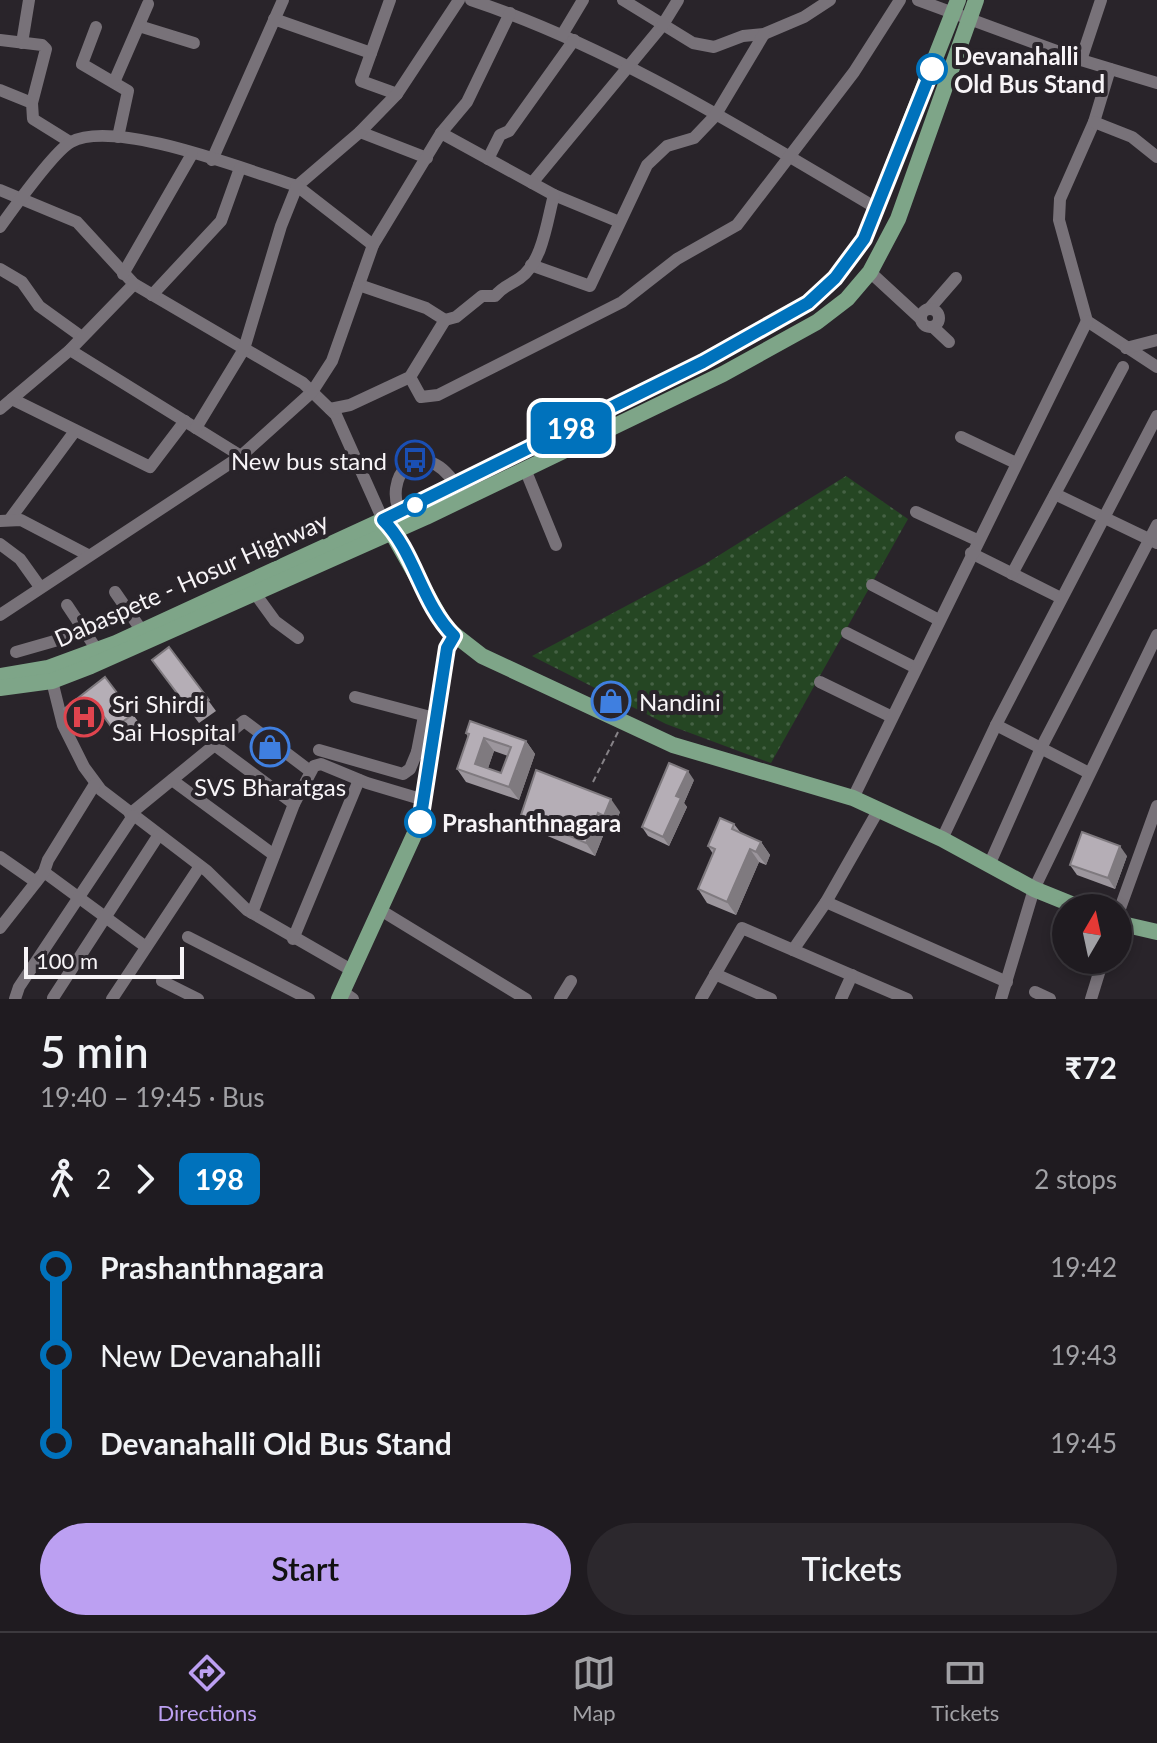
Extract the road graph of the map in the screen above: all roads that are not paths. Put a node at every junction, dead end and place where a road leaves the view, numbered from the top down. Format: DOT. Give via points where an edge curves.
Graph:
graph roads {
  1 [pos="29,0"];
  2 [pos="283,0"];
  3 [pos="390,0"];
  4 [pos="459,0"];
  5 [pos="471,0"];
  6 [pos="583,0"];
  7 [pos="623,0"];
  8 [pos="678,0"];
  9 [pos="830,0"];
  10 [pos="900,0"];
  11 [pos="918,0"];
  12 [pos="976,0"];
  13 [pos="1101,0"];
  14 [pos="148,4"];
  15 [pos="960,11"];
  16 [pos="510,13"];
  17 [pos="274,19"];
  18 [pos="139,26"];
  19 [pos="662,26"];
  20 [pos="96,27"];
  21 [pos="764,34"];
  22 [pos="568,38"];
  23 [pos="0,40"];
  24 [pos="22,43"];
  25 [pos="194,43"];
  26 [pos="371,53"];
  27 [pos="1081,60"];
  28 [pos="628,68"];
  29 [pos="1110,69"];
  30 [pos="115,80"];
  31 [pos="1157,83"];
  32 [pos="0,90"];
  33 [pos="397,94"];
  34 [pos="32,103"];
  35 [pos="715,116"];
  36 [pos="1094,122"];
  37 [pos="360,132"];
  38 [pos="441,133"];
  39 [pos="118,137"];
  40 [pos="70,142"];
  41 [pos="192,154"];
  42 [pos="1157,157"];
  43 [pos="427,158"];
  44 [pos="791,158"];
  45 [pos="488,159"];
  46 [pos="212,160"];
  47 [pos="240,168"];
  48 [pos="532,183"];
  49 [pos="297,186"];
  50 [pos="0,190"];
  51 [pos="554,195"];
  52 [pos="21,199"];
  53 [pos="878,209"];
  54 [pos="617,221"];
  55 [pos="0,227"];
  56 [pos="373,245"];
  57 [pos="531,265"];
  58 [pos="0,269"];
  59 [pos="870,272"];
  60 [pos="123,274"];
  61 [pos="956,278"];
  62 [pos="134,284"];
  63 [pos="359,285"];
  64 [pos="152,295"];
  65 [pos="925,314"];
  66 [pos="445,320"];
  67 [pos="1087,321"];
  68 [pos="82,337"];
  69 [pos="1157,340"];
  70 [pos="949,342"];
  71 [pos="1126,348"];
  72 [pos="244,349"];
  73 [pos="70,350"];
  74 [pos="1123,367"];
  75 [pos="1157,367"];
  76 [pos="410,377"];
  77 [pos="312,392"];
  78 [pos="12,399"];
  79 [pos="0,409"];
  80 [pos="330,409"];
  81 [pos="1157,416"];
  82 [pos="190,424"];
  83 [pos="75,431"];
  84 [pos="961,437"];
  85 [pos="241,456"];
  86 [pos="1016,463"];
  87 [pos="525,469"];
  88 [pos="456,485"];
  89 [pos="1055,494"];
  90 [pos="916,512"];
  91 [pos="1103,517"];
  92 [pos="5,520"];
  93 [pos="396,522"];
  94 [pos="1157,525"];
  95 [pos="977,540"];
  96 [pos="1153,541"];
  97 [pos="0,544"];
  98 [pos="556,545"];
  99 [pos="971,553"];
  100 [pos="88,555"];
  101 [pos="1012,574"];
  102 [pos="872,585"];
  103 [pos="40,587"];
  104 [pos="115,592"];
  105 [pos="254,592"];
  106 [pos="1061,598"];
  107 [pos="67,605"];
  108 [pos="128,611"];
  109 [pos="0,615"];
  110 [pos="939,620"];
  111 [pos="142,631"];
  112 [pos="86,632"];
  113 [pos="847,633"];
  114 [pos="1157,635"];
  115 [pos="454,636"];
  116 [pos="298,638"];
  117 [pos="51,644"];
  118 [pos="97,650"];
  119 [pos="16,652"];
  120 [pos="916,668"];
  121 [pos="52,671"];
  122 [pos="0,676"];
  123 [pos="820,682"];
  124 [pos="0,688"];
  125 [pos="355,697"];
  126 [pos="892,717"];
  127 [pos="431,718"];
  128 [pos="996,725"];
  129 [pos="213,744"];
  130 [pos="1041,748"];
  131 [pos="319,750"];
  132 [pos="424,754"];
  133 [pos="310,771"];
  134 [pos="1089,773"];
  135 [pos="172,780"];
  136 [pos="359,780"];
  137 [pos="95,784"];
  138 [pos="853,798"];
  139 [pos="424,800"];
  140 [pos="294,804"];
  141 [pos="1157,806"];
  142 [pos="879,809"];
  143 [pos="131,815"];
  144 [pos="158,836"];
  145 [pos="942,839"];
  146 [pos="274,855"];
  147 [pos="0,857"];
  148 [pos="990,863"];
  149 [pos="200,866"];
  150 [pos="40,877"];
  151 [pos="1034,889"];
  152 [pos="1125,894"];
  153 [pos="1052,896"];
  154 [pos="80,897"];
  155 [pos="826,902"];
  156 [pos="382,911"];
  157 [pos="252,913"];
  158 [pos="107,917"];
  159 [pos="1132,926"];
  160 [pos="0,928"];
  161 [pos="1157,932"];
  162 [pos="188,937"];
  163 [pos="293,939"];
  164 [pos="146,947"];
  165 [pos="793,950"];
  166 [pos="353,971"];
  167 [pos="715,974"];
  168 [pos="1099,974"];
  169 [pos="852,975"];
  170 [pos="162,981"];
  171 [pos="571,981"];
  172 [pos="1007,982"];
  173 [pos="1035,992"];
  174 [pos="345,997"];
  175 [pos="53,998"];
  176 [pos="15,999"];
  177 [pos="112,999"];
  178 [pos="198,999"];
  179 [pos="309,999"];
  180 [pos="526,999"];
  181 [pos="560,999"];
  182 [pos="701,999"];
  183 [pos="771,999"];
  184 [pos="841,999"];
  185 [pos="907,999"];
  186 [pos="1001,999"];
  187 [pos="1050,999"];
  188 [pos="1091,999"];
  1 -- 24 [label="street"];
  2 -- 17 [label="street"];
  3 -- 26 [label="street"];
  4 -- 33 [label="street"];
  5 -- 16 [label="street"];
  6 -- 22 [label="street"];
  7 -- 19 [label="street"];
  8 -- 19 [label="street"];
  9 -- 21 [label="street"];
  10 -- 44 [label="street"];
  11 -- 15 [label="street"];
  12 -- 15 [label="main road"];
  13 -- 27 [label="street"];
  14 -- 18 [label="street"];
  15 -- 27 [label="street"];
  15 -- 53 [label="main road"];
  15 -- 59 [label="main road" via="898,219"];
  16 -- 22 [label="street"];
  16 -- 38 [label="street" via="467,102"];
  17 -- 26 [label="street"];
  17 -- 46 [label="street"];
  18 -- 25 [label="street"];
  18 -- 30 [label="street"];
  19 -- 21 [label="street" via="693,43 714,47"];
  19 -- 28 [label="street"];
  20 -- 30 [label="street" via="82,64"];
  21 -- 35 [label="street"];
  22 -- 28 [label="street"];
  22 -- 45 [label="street"];
  23 -- 24 [label="street"];
  24 -- 34 [label="street" via="42,45 47,54"];
  26 -- 33 [label="street" via="361,81"];
  27 -- 29 [label="street"];
  28 -- 35 [label="street"];
  28 -- 48 [label="street"];
  29 -- 31 [label="street"];
  29 -- 36 [label="street"];
  30 -- 39 [label="street" via="128,91"];
  32 -- 34 [label="street"];
  33 -- 37 [label="street"];
  34 -- 40 [label="street" via="33,119"];
  35 -- 44 [label="street"];
  35 -- 54 [label="street" via="694,138 667,146 647,165"];
  36 -- 42 [label="street" via="1132,137"];
  36 -- 67 [label="street" via="1060,199 1059,220"];
  37 -- 43 [label="street"];
  37 -- 49 [label="street"];
  38 -- 43 [label="street"];
  38 -- 45 [label="street"];
  39 -- 40 [label="street"];
  39 -- 41 [label="street" via="137,137"];
  40 -- 52 [label="street"];
  41 -- 46 [label="street"];
  41 -- 60 [label="street"];
  43 -- 56 [label="street"];
  44 -- 53 [label="street"];
  44 -- 76 [label="street" via="737,225 677,259 622,302 438,395 421,397"];
  45 -- 48 [label="street"];
  46 -- 47 [label="street"];
  47 -- 49 [label="street"];
  47 -- 64 [label="street" via="221,221"];
  48 -- 51 [label="street"];
  49 -- 56 [label="street"];
  49 -- 72 [label="street"];
  50 -- 52 [label="street"];
  51 -- 54 [label="street"];
  51 -- 57 [label="street"];
  52 -- 55 [label="street"];
  52 -- 60 [label="street" via="77,222"];
  53 -- 88 [label="main road" via="851,259 808,303 703,362"];
  54 -- 57 [label="street" via="590,286"];
  56 -- 63 [label="street"];
  57 -- 66 [label="street" via="495,296 482,296"];
  58 -- 68 [label="street" via="22,282 39,306"];
  59 -- 65 [label="street"];
  59 -- 87 [label="main road" via="847,299 776,346"];
  60 -- 62 [label="street"];
  61 -- 65 [label="street"];
  62 -- 64 [label="street"];
  62 -- 68 [label="street"];
  63 -- 66 [label="street"];
  63 -- 77 [label="street" via="332,361"];
  64 -- 72 [label="street"];
  65 -- 70 [label="street" via="925,326"];
  66 -- 76 [label="street"];
  67 -- 71 [label="street"];
  67 -- 86 [label="street"];
  68 -- 73 [label="street"];
  69 -- 71 [label="street"];
  71 -- 75 [label="street"];
  72 -- 77 [label="street"];
  72 -- 82 [label="street"];
  73 -- 78 [label="street"];
  73 -- 82 [label="street"];
  74 -- 89 [label="street"];
  76 -- 80 [label="street"];
  77 -- 80 [label="street"];
  77 -- 85 [label="street"];
  78 -- 79 [label="street"];
  78 -- 83 [label="street"];
  80 -- 93 [label="street"];
  81 -- 91 [label="street"];
  82 -- 83 [label="street" via="150,467"];
  82 -- 85 [label="street"];
  83 -- 92 [label="street"];
  84 -- 86 [label="street"];
  85 -- 100 [label="street"];
  86 -- 95 [label="street"];
  87 -- 93 [label="main road"];
  87 -- 98 [label="street"];
  88 -- 93 [label="main road"];
  88 -- 93 [label="street" via="445,468 429,460 415,461 403,469 396,490"];
  89 -- 91 [label="street"];
  89 -- 101 [label="street"];
  90 -- 95 [label="street"];
  91 -- 96 [label="street"];
  91 -- 106 [label="street"];
  92 -- 100 [label="street" via="21,520"];
  93 -- 105 [label="main road, Dabaspete - Hosur Highway"];
  93 -- 111 [label="main road, Dabaspete - Hosur Highway"];
  93 -- 115 [label="main road" via="435,613"];
  94 -- 96 [label="street"];
  95 -- 99 [label="street"];
  96 -- 130 [label="street"];
  97 -- 103 [label="street" via="20,559"];
  99 -- 101 [label="street"];
  99 -- 110 [label="street"];
  100 -- 103 [label="street"];
  101 -- 106 [label="street"];
  102 -- 110 [label="street"];
  103 -- 109 [label="street"];
  104 -- 108 [label="street"];
  105 -- 116 [label="street" via="275,621"];
  105 -- 121 [label="main road, Dabaspete - Hosur Highway"];
  106 -- 128 [label="street"];
  107 -- 112 [label="street"];
  108 -- 111 [label="street"];
  108 -- 112 [label="street"];
  110 -- 120 [label="street"];
  111 -- 118 [label="main road, Dabaspete - Hosur Highway"];
  112 -- 117 [label="street"];
  112 -- 118 [label="street"];
  113 -- 120 [label="street"];
  114 -- 134 [label="street"];
  115 -- 127 [label="main road"];
  115 -- 138 [label="main road" via="520,676 622,724 734,766"];
  117 -- 119 [label="street"];
  117 -- 121 [label="street"];
  118 -- 121 [label="main road, Dabaspete - Hosur Highway"];
  120 -- 126 [label="street"];
  121 -- 122 [label="main road, Dabaspete - Hosur Highway"];
  121 -- 124 [label="main road, Dabaspete - Hosur Highway"];
  121 -- 137 [label="street" via="63,725"];
  123 -- 126 [label="street"];
  125 -- 127 [label="street"];
  126 -- 138 [label="street"];
  127 -- 132 [label="main road"];
  128 -- 130 [label="street"];
  128 -- 145 [label="street"];
  129 -- 133 [label="street" via="244,721"];
  129 -- 135 [label="street"];
  129 -- 140 [label="street"];
  130 -- 134 [label="street"];
  130 -- 148 [label="street"];
  131 -- 132 [label="street" via="403,774"];
  132 -- 139 [label="main road"];
  133 -- 136 [label="street" via="321,764"];
  133 -- 140 [label="street"];
  134 -- 151 [label="street"];
  135 -- 143 [label="street"];
  135 -- 146 [label="street"];
  136 -- 139 [label="street"];
  136 -- 163 [label="street"];
  137 -- 143 [label="street"];
  137 -- 150 [label="street"];
  138 -- 142 [label="main road"];
  139 -- 156 [label="main road" via="420,822"];
  140 -- 146 [label="street"];
  141 -- 152 [label="street"];
  142 -- 145 [label="main road"];
  142 -- 155 [label="street"];
  143 -- 144 [label="street"];
  143 -- 154 [label="street"];
  144 -- 149 [label="street"];
  144 -- 158 [label="street"];
  145 -- 148 [label="main road"];
  146 -- 157 [label="street"];
  147 -- 150 [label="street"];
  148 -- 151 [label="main road"];
  149 -- 157 [label="street"];
  149 -- 164 [label="street"];
  150 -- 154 [label="street"];
  150 -- 160 [label="street"];
  151 -- 153 [label="main road"];
  151 -- 172 [label="street"];
  154 -- 158 [label="street"];
  154 -- 176 [label="street"];
  155 -- 165 [label="street"];
  155 -- 172 [label="street"];
  156 -- 166 [label="main road"];
  156 -- 180 [label="street"];
  157 -- 163 [label="street"];
  158 -- 164 [label="street"];
  158 -- 175 [label="street"];
  159 -- 161 [label="main road"];
  162 -- 179 [label="street"];
  163 -- 166 [label="street"];
  164 -- 177 [label="street"];
  165 -- 167 [label="street" via="742,928"];
  165 -- 169 [label="street"];
  166 -- 174 [label="main road"];
  167 -- 182 [label="street"];
  167 -- 183 [label="street"];
  168 -- 188 [label="street"];
  169 -- 184 [label="street"];
  169 -- 185 [label="street"];
  170 -- 178 [label="street"];
  171 -- 181 [label="street"];
  172 -- 186 [label="street"];
  173 -- 187 [label="street"];
}
